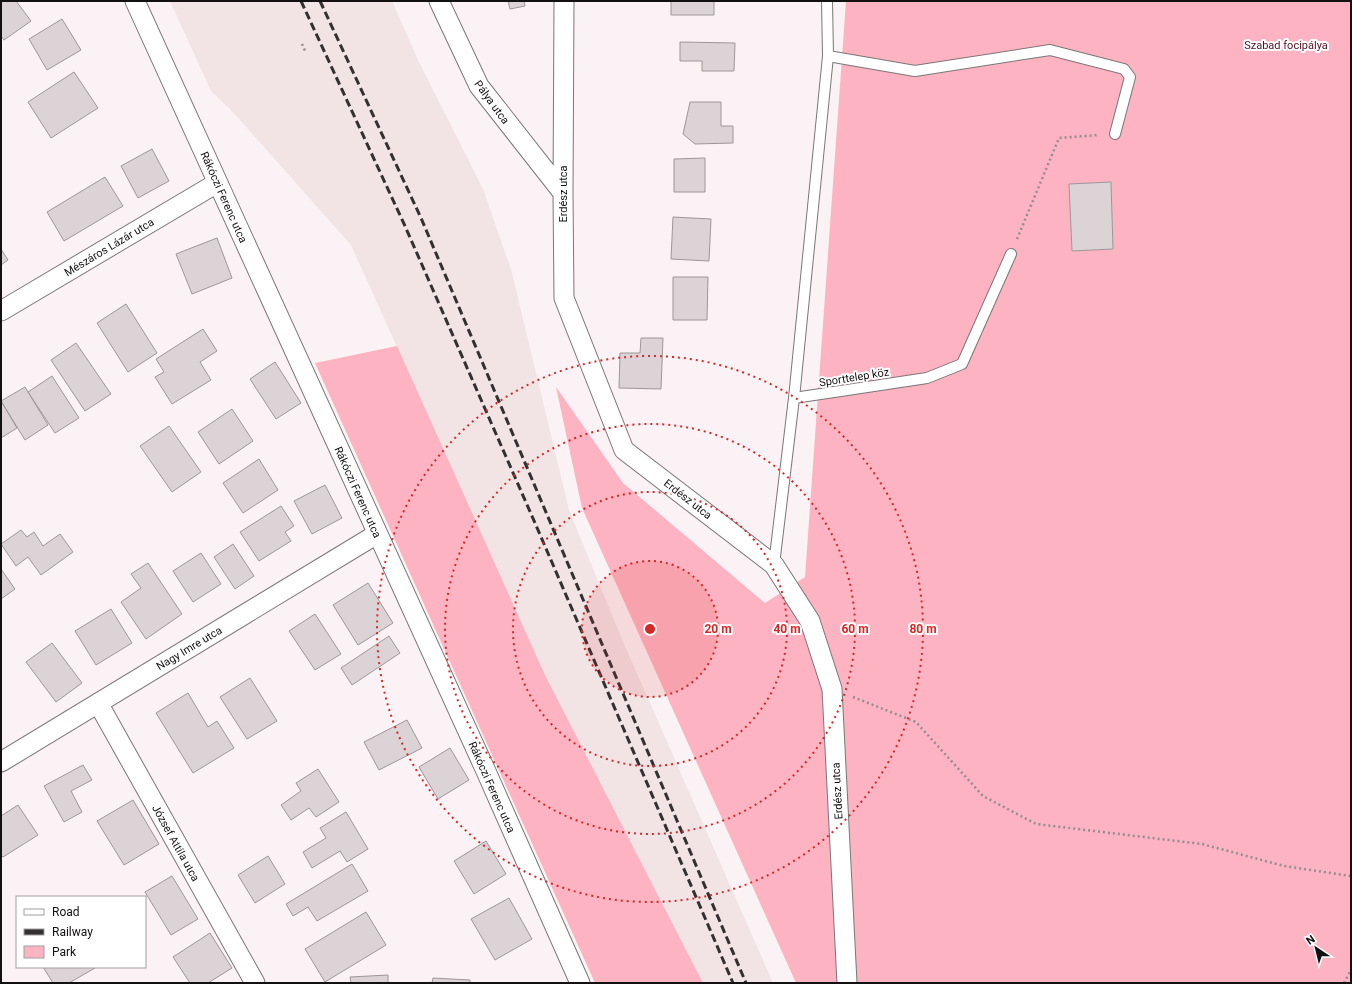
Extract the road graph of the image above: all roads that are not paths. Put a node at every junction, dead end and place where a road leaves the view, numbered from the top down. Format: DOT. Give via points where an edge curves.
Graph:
graph roads {
  1 [pos="135,1"];
  2 [pos="439,1"];
  3 [pos="564,1"];
  4 [pos="827,1"];
  5 [pos="828,56"];
  6 [pos="1115,134"];
  7 [pos="217,183"];
  8 [pos="563,193"];
  9 [pos="1011,254"];
  10 [pos="1,311"];
  11 [pos="794,398"];
  12 [pos="377,534"];
  13 [pos="774,565"];
  14 [pos="98,703"];
  15 [pos="1,762"];
  16 [pos="255,983"];
  17 [pos="580,983"];
  18 [pos="847,983"];
  1 -- 7 [label="street, Rákóczi Ferenc utca"];
  2 -- 8 [label="street, Pálya utca" via="479,86"];
  3 -- 8 [label="street, Erdész utca"];
  4 -- 5 [label="lane"];
  5 -- 6 [label="lane" via="915,71 1050,50 1124,69 1130,77"];
  5 -- 11 [label="lane"];
  7 -- 10 [label="street, Mészáros Lázár utca"];
  7 -- 12 [label="street, Rákóczi Ferenc utca"];
  8 -- 13 [label="street, Erdész utca" via="564,298 624,450"];
  9 -- 11 [label="lane, Sporttelep köz" via="962,364 927,378"];
  11 -- 13 [label="lane"];
  12 -- 14 [label="street, Nagy Imre utca"];
  12 -- 17 [label="street, Rákóczi Ferenc utca"];
  13 -- 18 [label="street, Erdész utca" via="810,621 832,689"];
  14 -- 15 [label="street, Nagy Imre utca"];
  14 -- 16 [label="street, József Attila utca"];
}
